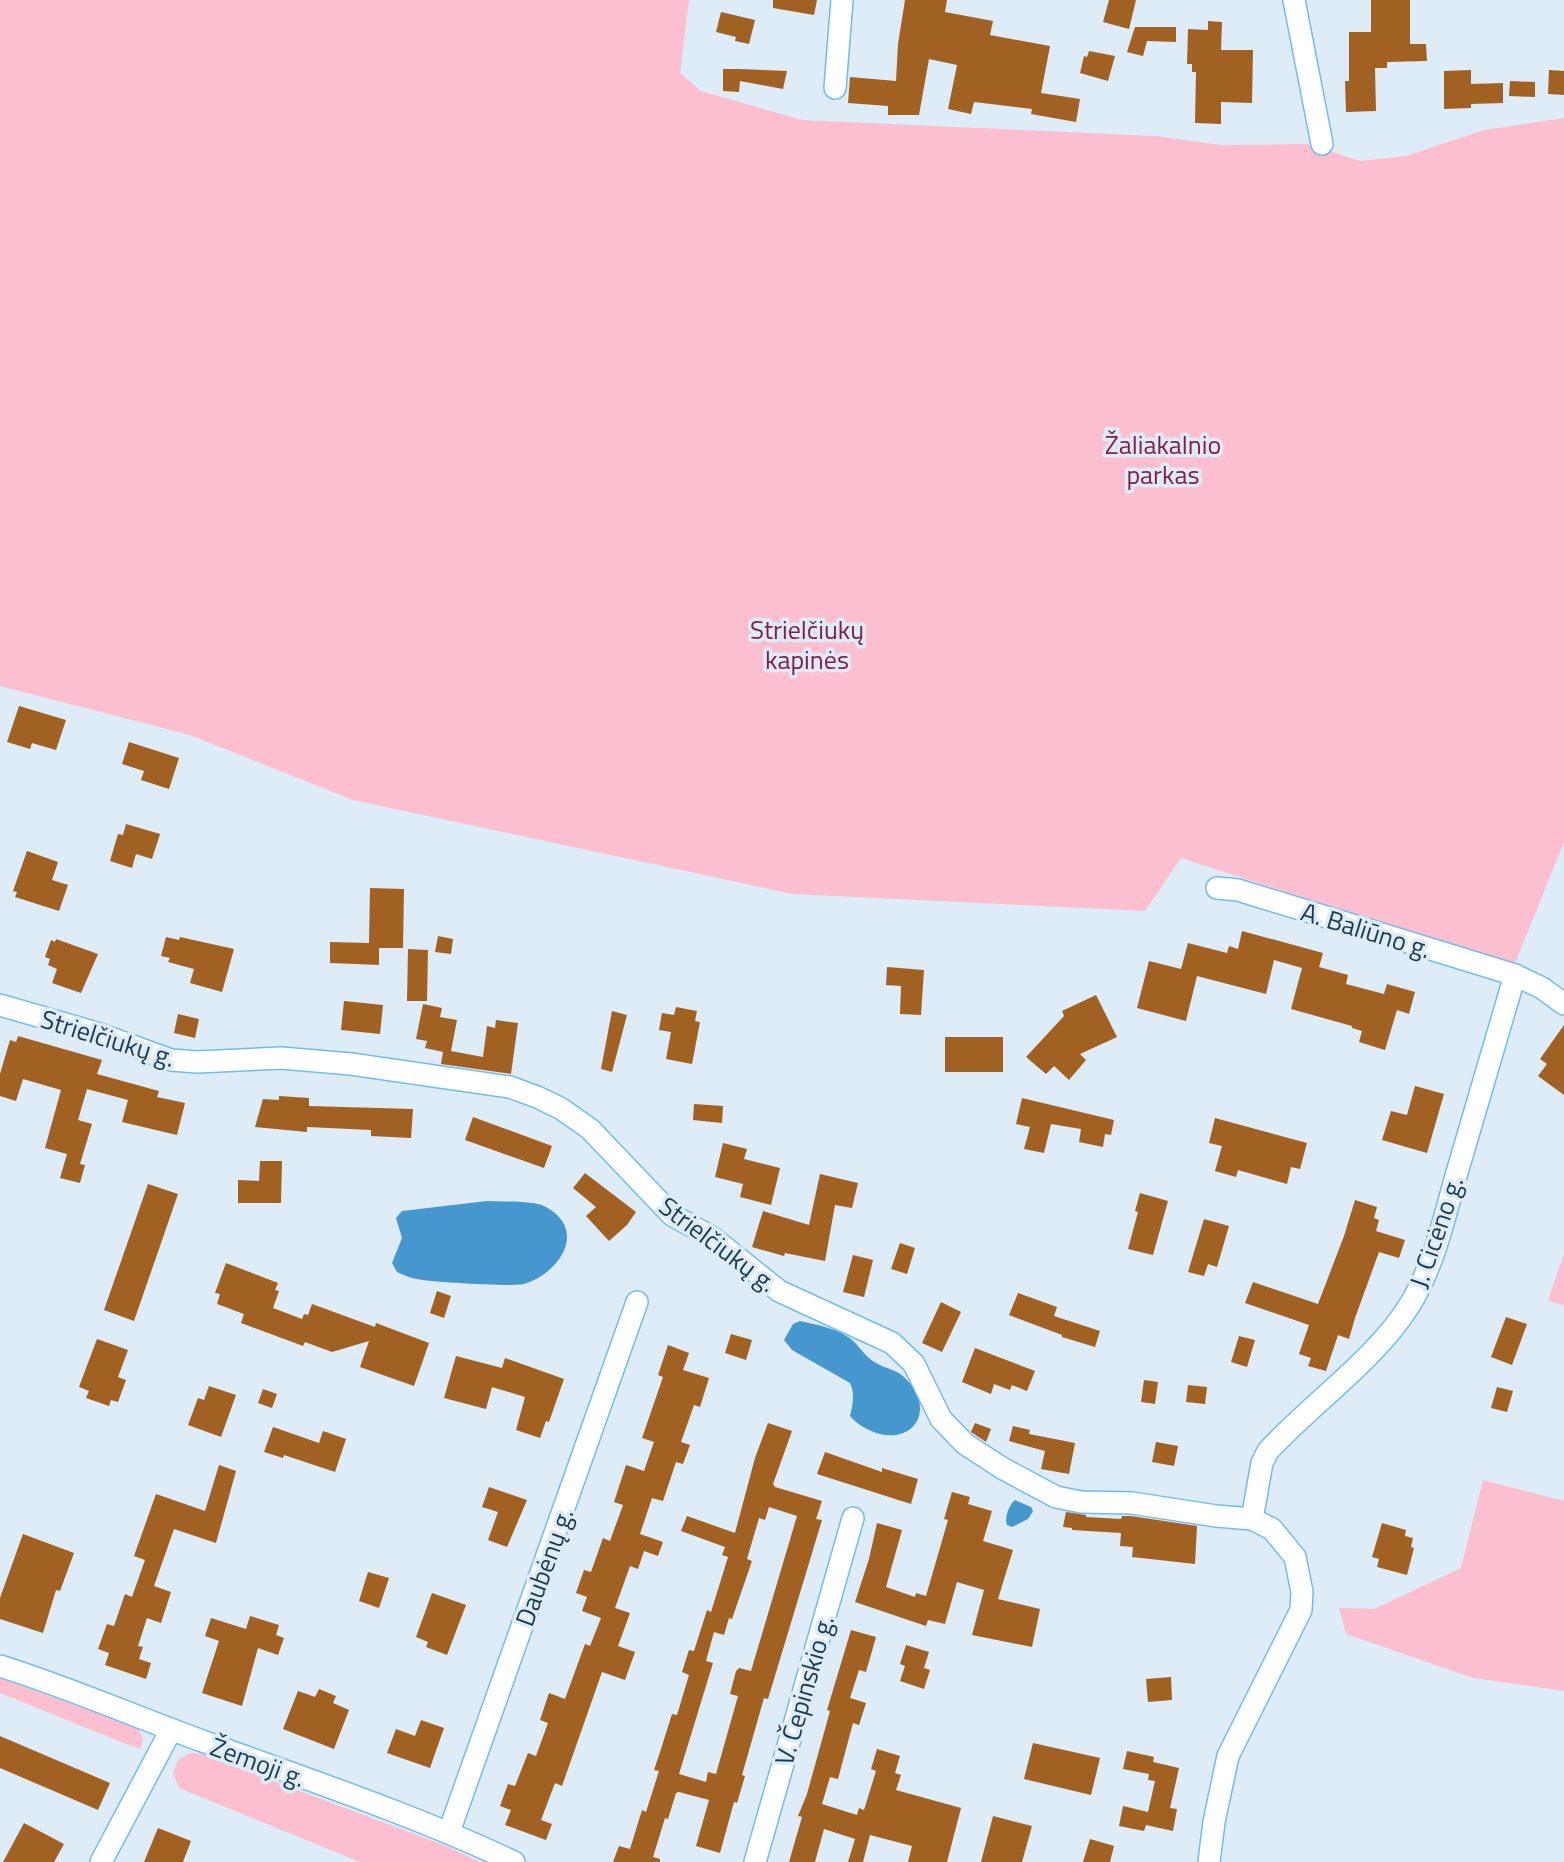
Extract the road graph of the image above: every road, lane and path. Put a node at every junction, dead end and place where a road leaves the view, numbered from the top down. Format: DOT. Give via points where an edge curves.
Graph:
graph roads {
  1 [pos="842,0"];
  2 [pos="1294,0"];
  3 [pos="835,88"];
  4 [pos="1322,144"];
  5 [pos="1217,888"];
  6 [pos="1515,975"];
  7 [pos="1564,1004"];
  8 [pos="0,1005"];
  9 [pos="638,1303"];
  10 [pos="853,1518"];
  11 [pos="1252,1518"];
  12 [pos="0,1666"];
  13 [pos="171,1730"];
  14 [pos="449,1832"];
  15 [pos="101,1862"];
  16 [pos="514,1862"];
  17 [pos="755,1862"];
  18 [pos="1209,1862"];
  1 -- 3 [label="street"];
  2 -- 4 [label="street"];
  5 -- 6 [label="street, A. Baliūno g." via="1238,890"];
  6 -- 7 [label="street, A. Baliūno g."];
  6 -- 11 [label="street, J. Cicėno g." via="1420,1284 1386,1337 1268,1451"];
  8 -- 11 [label="street, Strielčiukų g." via="171,1060 281,1058 337,1063 510,1087 537,1097 590,1129 672,1215 713,1238 779,1291 892,1343 914,1364 941,1419 965,1444 1002,1468 1056,1497 1081,1502 1132,1503"];
  9 -- 14 [label="street, Daubėnų g."];
  10 -- 17 [label="street, V. Čepinskio g."];
  11 -- 18 [label="street" via="1272,1529 1295,1558 1301,1610 1228,1756"];
  12 -- 13 [label="street, Žemoji g."];
  13 -- 14 [label="street, Žemoji g."];
  13 -- 15 [label="street"];
  14 -- 16 [label="street, Žemoji g."];
}
